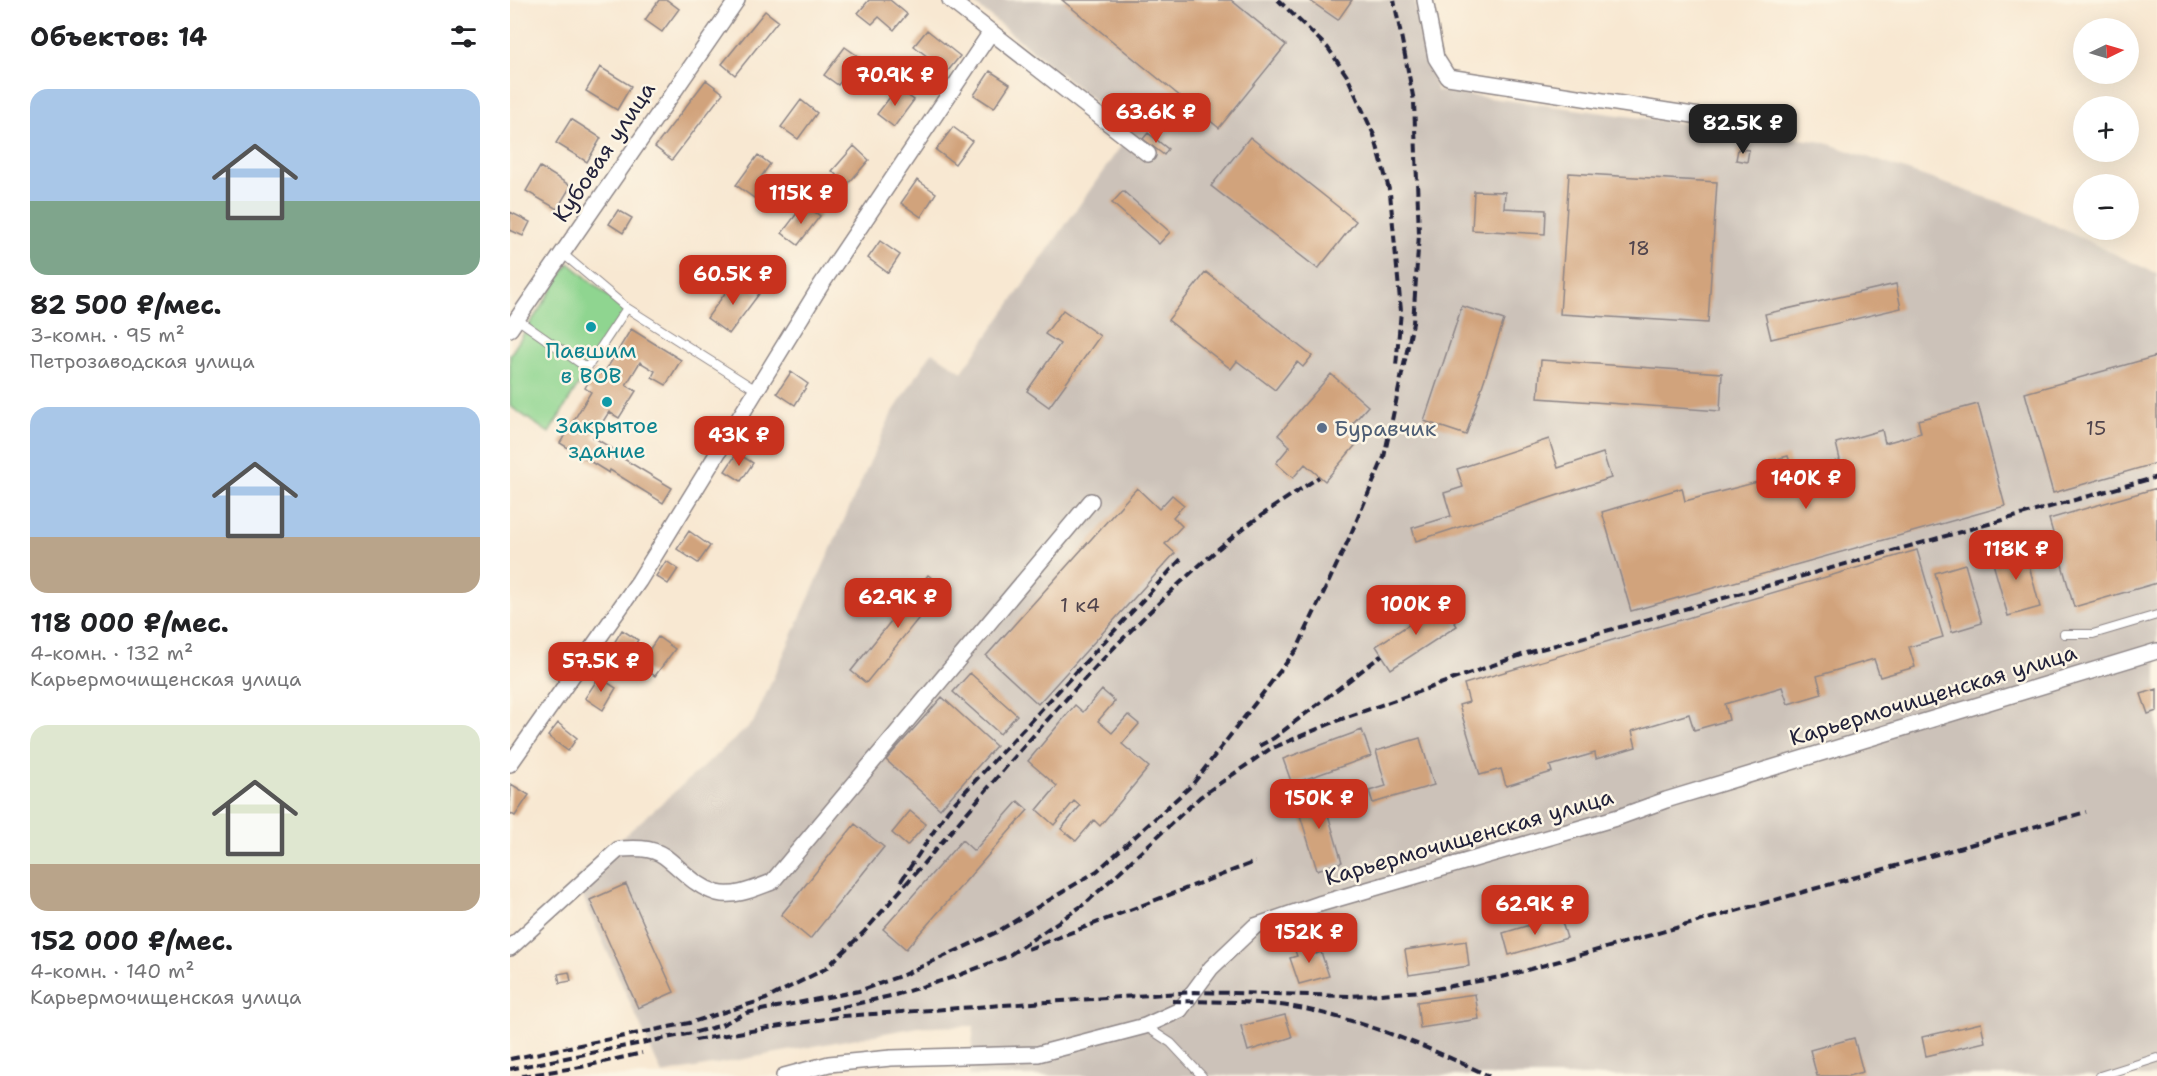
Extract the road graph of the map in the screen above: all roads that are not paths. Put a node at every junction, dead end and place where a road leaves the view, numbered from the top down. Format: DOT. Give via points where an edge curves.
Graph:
graph roads {
  1 [pos="737,0"];
  2 [pos="950,0"];
  3 [pos="1425,0"];
  4 [pos="991,32"];
  5 [pos="1751,124"];
  6 [pos="1148,154"];
  7 [pos="562,253"];
  8 [pos="627,308"];
  9 [pos="514,324"];
  10 [pos="756,390"];
  11 [pos="1091,501"];
  12 [pos="2157,615"];
  13 [pos="2064,634"];
  14 [pos="2157,651"];
  15 [pos="510,764"];
  16 [pos="510,948"];
  17 [pos="1145,1026"];
  18 [pos="2157,1058"];
  19 [pos="784,1076"];
  20 [pos="1202,1076"];
  21 [pos="2100,1076"];
  1 -- 7 [label="street, Кубовая улица"];
  2 -- 4 [label="street"];
  3 -- 5 [label="street" via="1436,58 1448,77"];
  4 -- 6 [label="street"];
  4 -- 10 [label="street" via="821,285"];
  7 -- 8 [label="lane"];
  7 -- 9 [label="street, Кубовая улица"];
  8 -- 9 [label="lane" via="587,368"];
  8 -- 10 [label="lane"];
  10 -- 15 [label="street" via="639,581"];
  11 -- 16 [label="street" via="772,882 744,892 719,894 688,879 663,855 637,847 619,849"];
  12 -- 13 [label="lane" via="2093,634"];
  14 -- 17 [label="street, Карьермочищенская улица" via="1255,926 1211,968 1180,1011"];
  17 -- 19 [label="street, Карьермочищенская улица" via="1038,1054 829,1064"];
  17 -- 20 [label="lane" via="1171,1043"];
  18 -- 21 [label="lane"];
}
